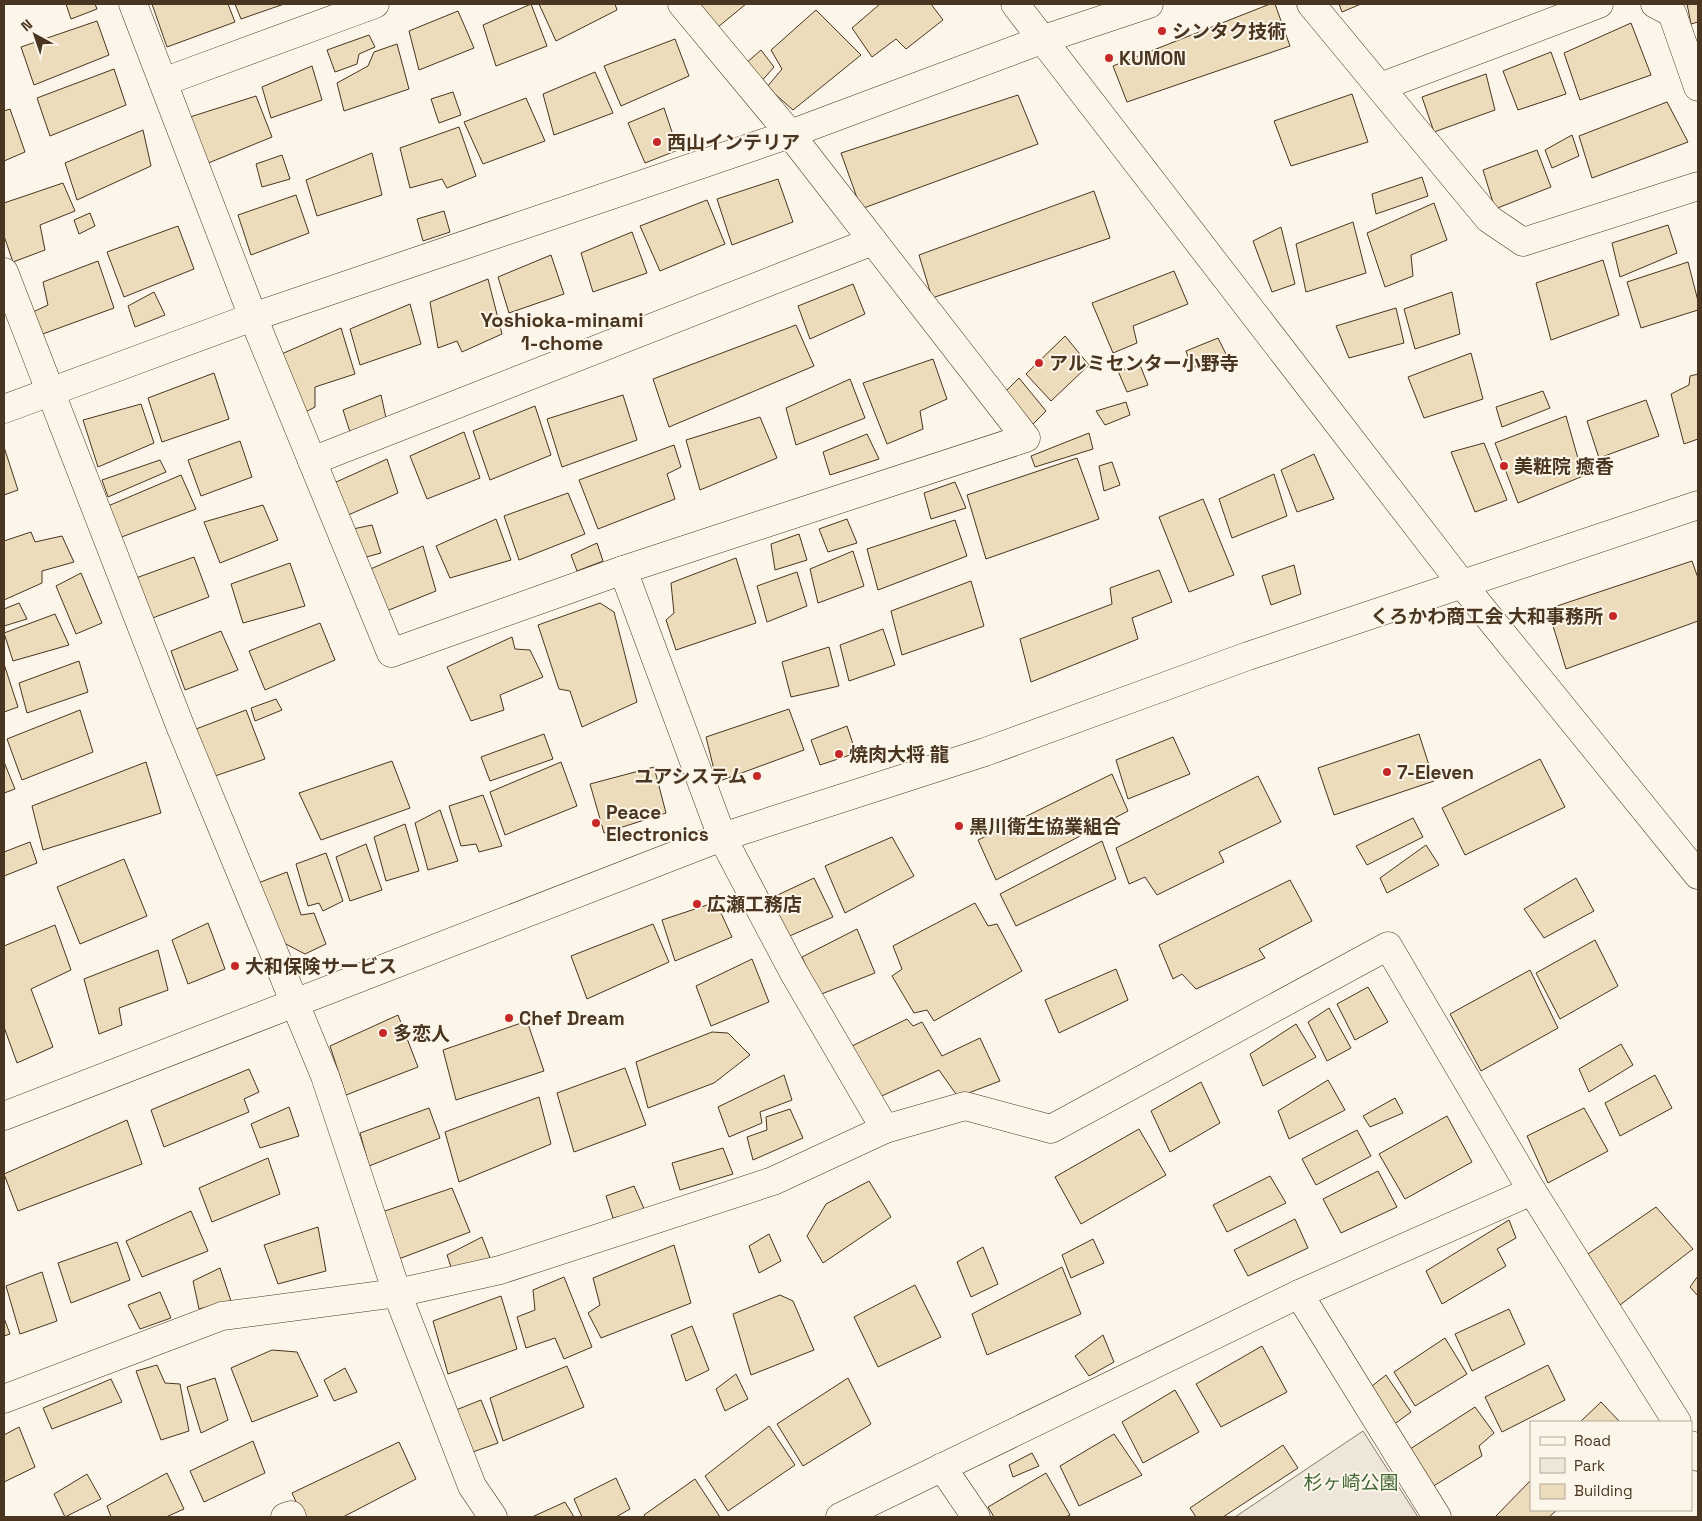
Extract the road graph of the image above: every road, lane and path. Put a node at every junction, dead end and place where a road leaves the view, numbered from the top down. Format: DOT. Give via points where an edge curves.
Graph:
graph roads {
  1 [pos="134,4"];
  2 [pos="375,4"];
  3 [pos="682,4"];
  4 [pos="1015,4"];
  5 [pos="1150,4"];
  6 [pos="1311,4"];
  7 [pos="1599,4"];
  8 [pos="1655,4"];
  9 [pos="1044,39"];
  10 [pos="163,82"];
  11 [pos="1380,87"];
  12 [pos="1698,87"];
  13 [pos="790,134"];
  14 [pos="1698,186"];
  15 [pos="873,241"];
  16 [pos="4,272"];
  17 [pos="253,317"];
  18 [pos="49,393"];
  19 [pos="4,408"];
  20 [pos="312,461"];
  21 [pos="1698,505"];
  22 [pos="622,570"];
  23 [pos="1462,584"];
  24 [pos="722,837"];
  25 [pos="1698,875"];
  26 [pos="296,1003"];
  27 [pos="4,1116"];
  28 [pos="885,1129"];
  29 [pos="1532,1190"];
  30 [pos="397,1293"];
  31 [pos="1299,1294"];
  32 [pos="4,1399"];
  33 [pos="1676,1421"];
  34 [pos="1692,1446"];
  35 [pos="1698,1457"];
  36 [pos="942,1467"];
  37 [pos="285,1517"];
  38 [pos="292,1517"];
  39 [pos="493,1517"];
  40 [pos="840,1517"];
  41 [pos="976,1517"];
  42 [pos="1438,1517"];
  1 -- 10 [label="street"];
  2 -- 10 [label="street"];
  3 -- 13 [label="street"];
  4 -- 9 [label="street"];
  5 -- 9 [label="street"];
  6 -- 11 [label="street"];
  7 -- 11 [label="street"];
  8 -- 12 [label="street" via="1672,13"];
  9 -- 13 [label="street"];
  9 -- 23 [label="street"];
  10 -- 17 [label="street"];
  11 -- 14 [label="street" via="1489,219 1523,242"];
  13 -- 15 [label="street"];
  13 -- 17 [label="street"];
  15 -- 20 [label="street"];
  15 -- 22 [label="street" via="1026,438"];
  16 -- 18 [label="street"];
  17 -- 18 [label="street"];
  17 -- 20 [label="street"];
  18 -- 19 [label="street"];
  18 -- 26 [label="street"];
  20 -- 22 [label="street" via="391,653"];
  21 -- 23 [label="street"];
  22 -- 24 [label="street"];
  23 -- 24 [label="street" via="1248,656 984,752"];
  23 -- 25 [label="street"];
  24 -- 26 [label="street"];
  24 -- 28 [label="street" via="794,973"];
  26 -- 27 [label="street"];
  26 -- 30 [label="street" via="325,1076"];
  28 -- 29 [label="street" via="965,1106 1050,1129 1388,946"];
  28 -- 30 [label="street" via="773,1181 500,1270"];
  29 -- 31 [label="street"];
  29 -- 33 [label="street"];
  30 -- 32 [label="street" via="222,1316"];
  30 -- 39 [label="street" via="472,1486"];
  31 -- 36 [label="street"];
  31 -- 42 [label="street"];
  34 -- 35 [label="street"];
  36 -- 40 [label="street"];
  36 -- 41 [label="street"];
  37 -- 38 [label="street" via="290,1514"];
}
